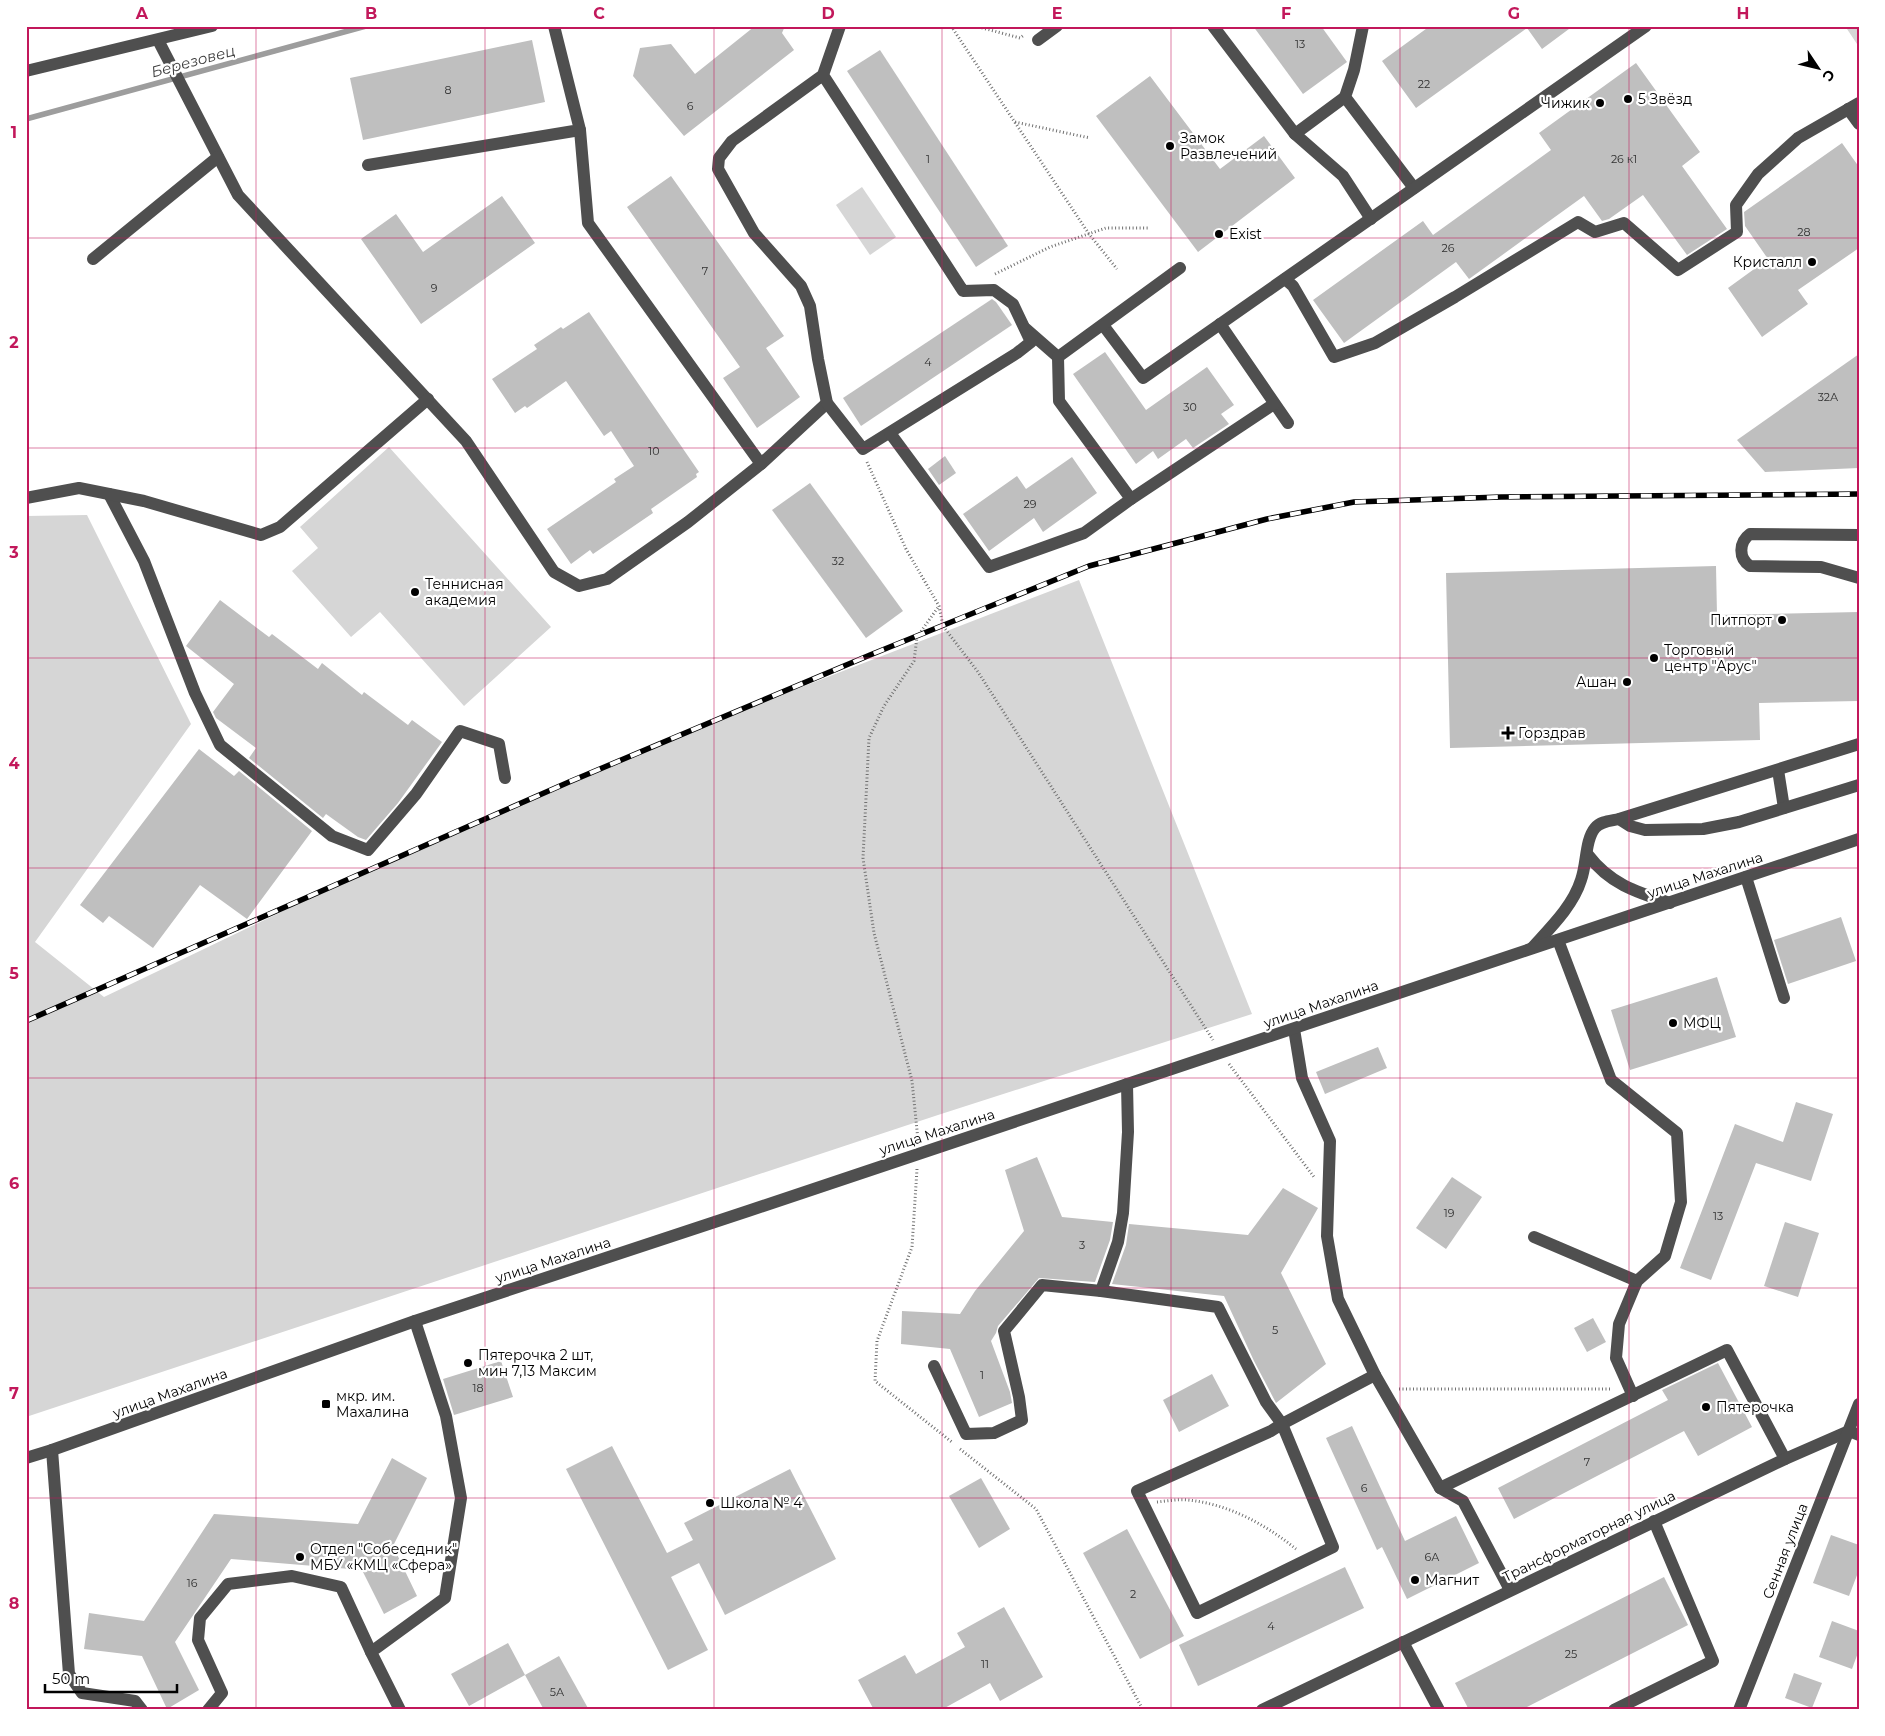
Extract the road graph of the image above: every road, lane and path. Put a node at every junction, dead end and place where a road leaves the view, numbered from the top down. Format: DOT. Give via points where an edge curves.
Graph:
graph roads {
  1 [pos="212,26"];
  2 [pos="554,26"];
  3 [pos="840,26"];
  4 [pos="951,26"];
  5 [pos="975,26"];
  6 [pos="1057,26"];
  7 [pos="1213,26"];
  8 [pos="1363,26"];
  9 [pos="1646,26"];
  10 [pos="1034,35"];
  11 [pos="158,40"];
  12 [pos="26,71"];
  13 [pos="823,75"];
  14 [pos="1346,97"];
  15 [pos="1853,106"];
  16 [pos="1014,122"];
  17 [pos="1859,124"];
  18 [pos="580,130"];
  19 [pos="1295,134"];
  20 [pos="1090,138"];
  21 [pos="218,156"];
  22 [pos="368,164"];
  23 [pos="1414,188"];
  24 [pos="1371,219"];
  25 [pos="1149,228"];
  26 [pos="1089,234"];
  27 [pos="93,259"];
  28 [pos="1180,268"];
  29 [pos="1117,269"];
  30 [pos="989,277"];
  31 [pos="1286,279"];
  32 [pos="1103,324"];
  33 [pos="1220,324"];
  34 [pos="1025,327"];
  35 [pos="1058,357"];
  36 [pos="428,399"];
  37 [pos="827,403"];
  38 [pos="1274,404"];
  39 [pos="1288,423"];
  40 [pos="890,432"];
  41 [pos="863,449"];
  42 [pos="761,464"];
  43 [pos="109,494"];
  44 [pos="26,498"];
  45 [pos="1131,499"];
  46 [pos="1859,535"];
  47 [pos="1859,578"];
  48 [pos="939,606"];
  49 [pos="1859,744"];
  50 [pos="1778,770"];
  51 [pos="505,778"];
  52 [pos="1859,785"];
  53 [pos="1784,808"];
  54 [pos="1619,819"];
  55 [pos="1859,839"];
  56 [pos="1588,855"];
  57 [pos="1746,877"];
  58 [pos="1670,903"];
  59 [pos="1558,940"];
  60 [pos="1532,948"];
  61 [pos="1784,998"];
  62 [pos="1294,1028"];
  63 [pos="1221,1053"];
  64 [pos="1127,1084"];
  65 [pos="918,1154"];
  66 [pos="1328,1200"];
  67 [pos="1534,1237"];
  68 [pos="1637,1281"];
  69 [pos="1101,1291"];
  70 [pos="415,1321"];
  71 [pos="934,1366"];
  72 [pos="1375,1375"];
  73 [pos="1383,1389"];
  74 [pos="1632,1392"];
  75 [pos="1859,1404"];
  76 [pos="1282,1424"];
  77 [pos="1854,1433"];
  78 [pos="52,1450"];
  79 [pos="26,1458"];
  80 [pos="1785,1459"];
  81 [pos="1440,1488"];
  82 [pos="1142,1500"];
  83 [pos="1654,1521"];
  84 [pos="1308,1559"];
  85 [pos="1510,1590"];
  86 [pos="1403,1642"];
  87 [pos="372,1652"];
  88 [pos="142,1710"];
  89 [pos="208,1710"];
  90 [pos="400,1710"];
  91 [pos="1262,1710"];
  92 [pos="1440,1710"];
  93 [pos="1614,1710"];
  94 [pos="1740,1710"];
  1 -- 11 [label="street"];
  2 -- 18 [label="street"];
  3 -- 13 [label="street"];
  4 -- 16 [label="path"];
  5 -- 10 [label="path" via="1020,38"];
  6 -- 10 [label="street"];
  7 -- 19 [label="street"];
  8 -- 14 [label="street"];
  9 -- 23 [label="street"];
  11 -- 12 [label="street"];
  11 -- 21 [label="street"];
  13 -- 34 [label="street" via="963,290 994,290 1013,304"];
  13 -- 37 [label="street" via="732,141 719,158 718,169 754,233 801,286 810,306"];
  14 -- 19 [label="street"];
  14 -- 23 [label="street"];
  15 -- 17 [label="street"];
  15 -- 31 [label="street" via="1798,138 1758,174 1736,205 1738,232 1678,270 1624,224 1595,232 1578,222 1374,344 1334,357"];
  16 -- 20 [label="path"];
  16 -- 26 [label="path"];
  18 -- 22 [label="street"];
  18 -- 42 [label="street" via="588,223"];
  19 -- 24 [label="street" via="1343,176"];
  21 -- 27 [label="street"];
  21 -- 36 [label="street" via="238,195"];
  23 -- 24 [label="street"];
  24 -- 31 [label="street"];
  25 -- 26 [label="path" via="1106,228"];
  26 -- 29 [label="path"];
  26 -- 30 [label="path" via="1050,247"];
  28 -- 32 [label="street"];
  31 -- 33 [label="street"];
  32 -- 33 [label="street" via="1143,378"];
  32 -- 35 [label="street"];
  33 -- 38 [label="street"];
  34 -- 35 [label="street"];
  34 -- 40 [label="street" via="1031,342 1017,353"];
  35 -- 45 [label="street" via="1059,401"];
  36 -- 42 [label="street" via="466,441 554,572 579,586 608,579 688,522"];
  36 -- 43 [label="street" via="280,527 261,535"];
  37 -- 41 [label="street"];
  37 -- 42 [label="street"];
  38 -- 39 [label="street"];
  38 -- 45 [label="street"];
  40 -- 41 [label="street"];
  40 -- 45 [label="street" via="989,567 1084,532"];
  41 -- 48 [label="path" via="906,549"];
  43 -- 44 [label="street" via="79,488"];
  43 -- 51 [label="street" via="144,561 195,693 220,745 332,836 368,850 416,794 460,731 500,744"];
  46 -- 47 [label="street" via="1750,534 1743,541 1742,553 1745,563 1750,566 1821,567"];
  48 -- 63 [label="path" via="943,626 978,672"];
  48 -- 65 [label="path" via="916,637 914,661 884,706 869,738 863,858 874,933 912,1082"];
  49 -- 50 [label="street"];
  50 -- 53 [label="street"];
  50 -- 54 [label="street"];
  52 -- 53 [label="street"];
  53 -- 54 [label="street" via="1703,830 1638,830"];
  54 -- 56 [label="street" via="1602,822 1595,828 1588,843"];
  55 -- 57 [label="street, улица Махалина"];
  56 -- 58 [label="street" via="1610,879 1630,890"];
  56 -- 60 [label="street" via="1572,899"];
  57 -- 58 [label="street, улица Махалина"];
  57 -- 61 [label="street"];
  58 -- 59 [label="street, улица Махалина"];
  59 -- 60 [label="street, улица Махалина"];
  59 -- 68 [label="street" via="1611,1080 1677,1133 1681,1202 1666,1256"];
  60 -- 62 [label="street, улица Махалина"];
  62 -- 63 [label="street, улица Махалина"];
  62 -- 66 [label="street" via="1302,1078 1330,1141"];
  63 -- 64 [label="street, улица Махалина"];
  63 -- 66 [label="path"];
  64 -- 65 [label="street, улица Махалина"];
  64 -- 69 [label="street" via="1123,1213 1118,1242"];
  65 -- 70 [label="street, улица Махалина"];
  66 -- 72 [label="street" via="1327,1236 1338,1298"];
  67 -- 68 [label="street"];
  68 -- 74 [label="street" via="1619,1324 1616,1358"];
  69 -- 71 [label="street" via="1042,1285 1004,1331 1022,1420 994,1433 966,1434"];
  69 -- 76 [label="street" via="1218,1307 1266,1402"];
  70 -- 78 [label="street, улица Махалина"];
  70 -- 87 [label="street" via="446,1416 461,1498 445,1598"];
  72 -- 73 [label="street"];
  72 -- 76 [label="street"];
  73 -- 74 [label="path"];
  73 -- 81 [label="street"];
  74 -- 80 [label="street" via="1727,1350"];
  74 -- 81 [label="street"];
  75 -- 77 [label="street, Сенная улица"];
  76 -- 82 [label="street" via="1271,1432 1137,1491"];
  76 -- 84 [label="street" via="1333,1547"];
  77 -- 80 [label="street, Трансформаторная улица"];
  77 -- 94 [label="street, Сенная улица"];
  78 -- 79 [label="street, улица Махалина"];
  78 -- 88 [label="street" via="69,1674 82,1693 135,1702"];
  80 -- 83 [label="street, Трансформаторная улица"];
  81 -- 85 [label="street" via="1463,1501"];
  82 -- 84 [label="path" via="1187,1500 1241,1514"];
  82 -- 84 [label="street" via="1197,1613"];
  83 -- 85 [label="street, Трансформаторная улица"];
  83 -- 93 [label="street" via="1713,1661"];
  85 -- 86 [label="street, Трансформаторная улица"];
  86 -- 91 [label="street, Трансформаторная улица"];
  86 -- 92 [label="street"];
  87 -- 89 [label="street" via="340,1587 292,1576 228,1584 200,1618 198,1640 222,1694"];
  87 -- 90 [label="street"];
}
